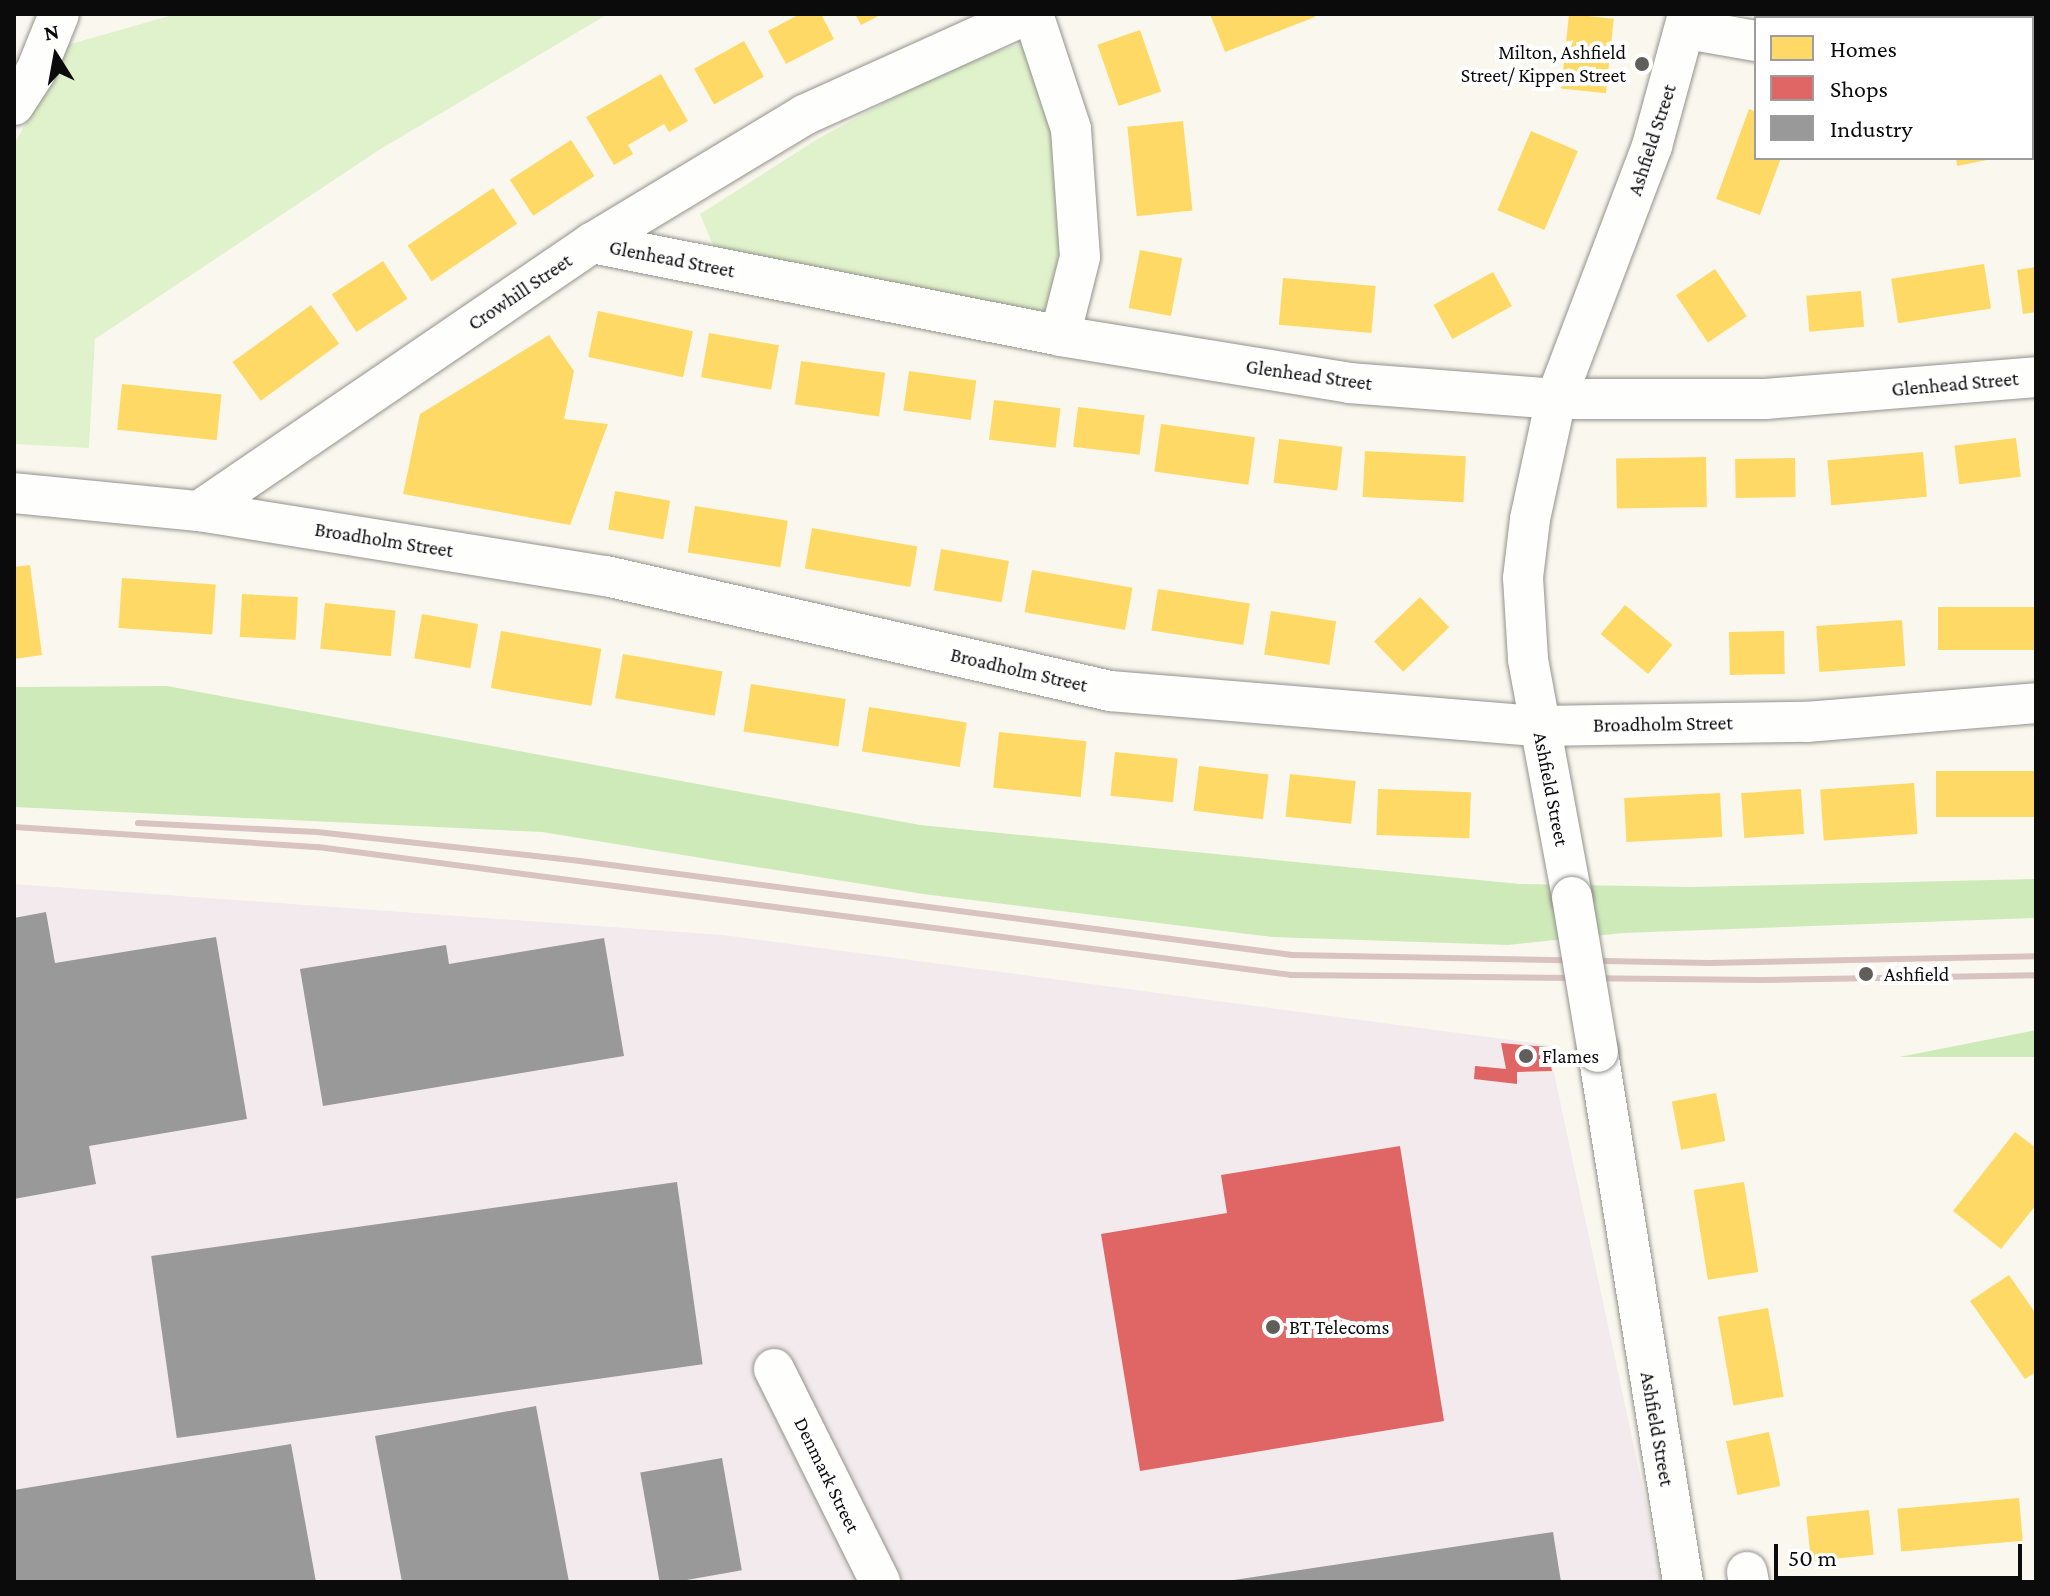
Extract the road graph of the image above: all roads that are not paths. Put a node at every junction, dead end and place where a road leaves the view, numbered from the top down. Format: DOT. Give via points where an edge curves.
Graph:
graph roads {
  1 [pos="59,14"];
  2 [pos="1031,14"];
  3 [pos="1688,22"];
  4 [pos="1754,40"];
  5 [pos="14,105"];
  6 [pos="592,243"];
  7 [pos="1060,336"];
  8 [pos="2036,377"];
  9 [pos="1556,399"];
  10 [pos="14,493"];
  11 [pos="199,511"];
  12 [pos="2036,703"];
  13 [pos="1539,726"];
  14 [pos="774,1369"];
  15 [pos="880,1582"];
  16 [pos="1683,1582"];
  1 -- 5 [label="street" via="36,71"];
  2 -- 6 [label="street, Crowhill Street" via="804,115"];
  2 -- 7 [label="street" via="1072,143 1080,257"];
  3 -- 4 [label="street"];
  3 -- 9 [label="street, Ashfield Street" via="1652,146"];
  6 -- 7 [label="street, Glenhead Street"];
  6 -- 11 [label="street, Crowhill Street"];
  7 -- 9 [label="street, Glenhead Street" via="1349,383"];
  8 -- 9 [label="street, Glenhead Street" via="1765,399"];
  9 -- 13 [label="street, Ashfield Street" via="1523,578"];
  10 -- 11 [label="street, Broadholm Street"];
  11 -- 13 [label="street, Broadholm Street" via="606,576 1110,691"];
  12 -- 13 [label="street, Broadholm Street" via="1806,722"];
  13 -- 16 [label="street, Ashfield Street, bridge" via="1572,897"];
  14 -- 15 [label="street, Denmark Street"];
}
